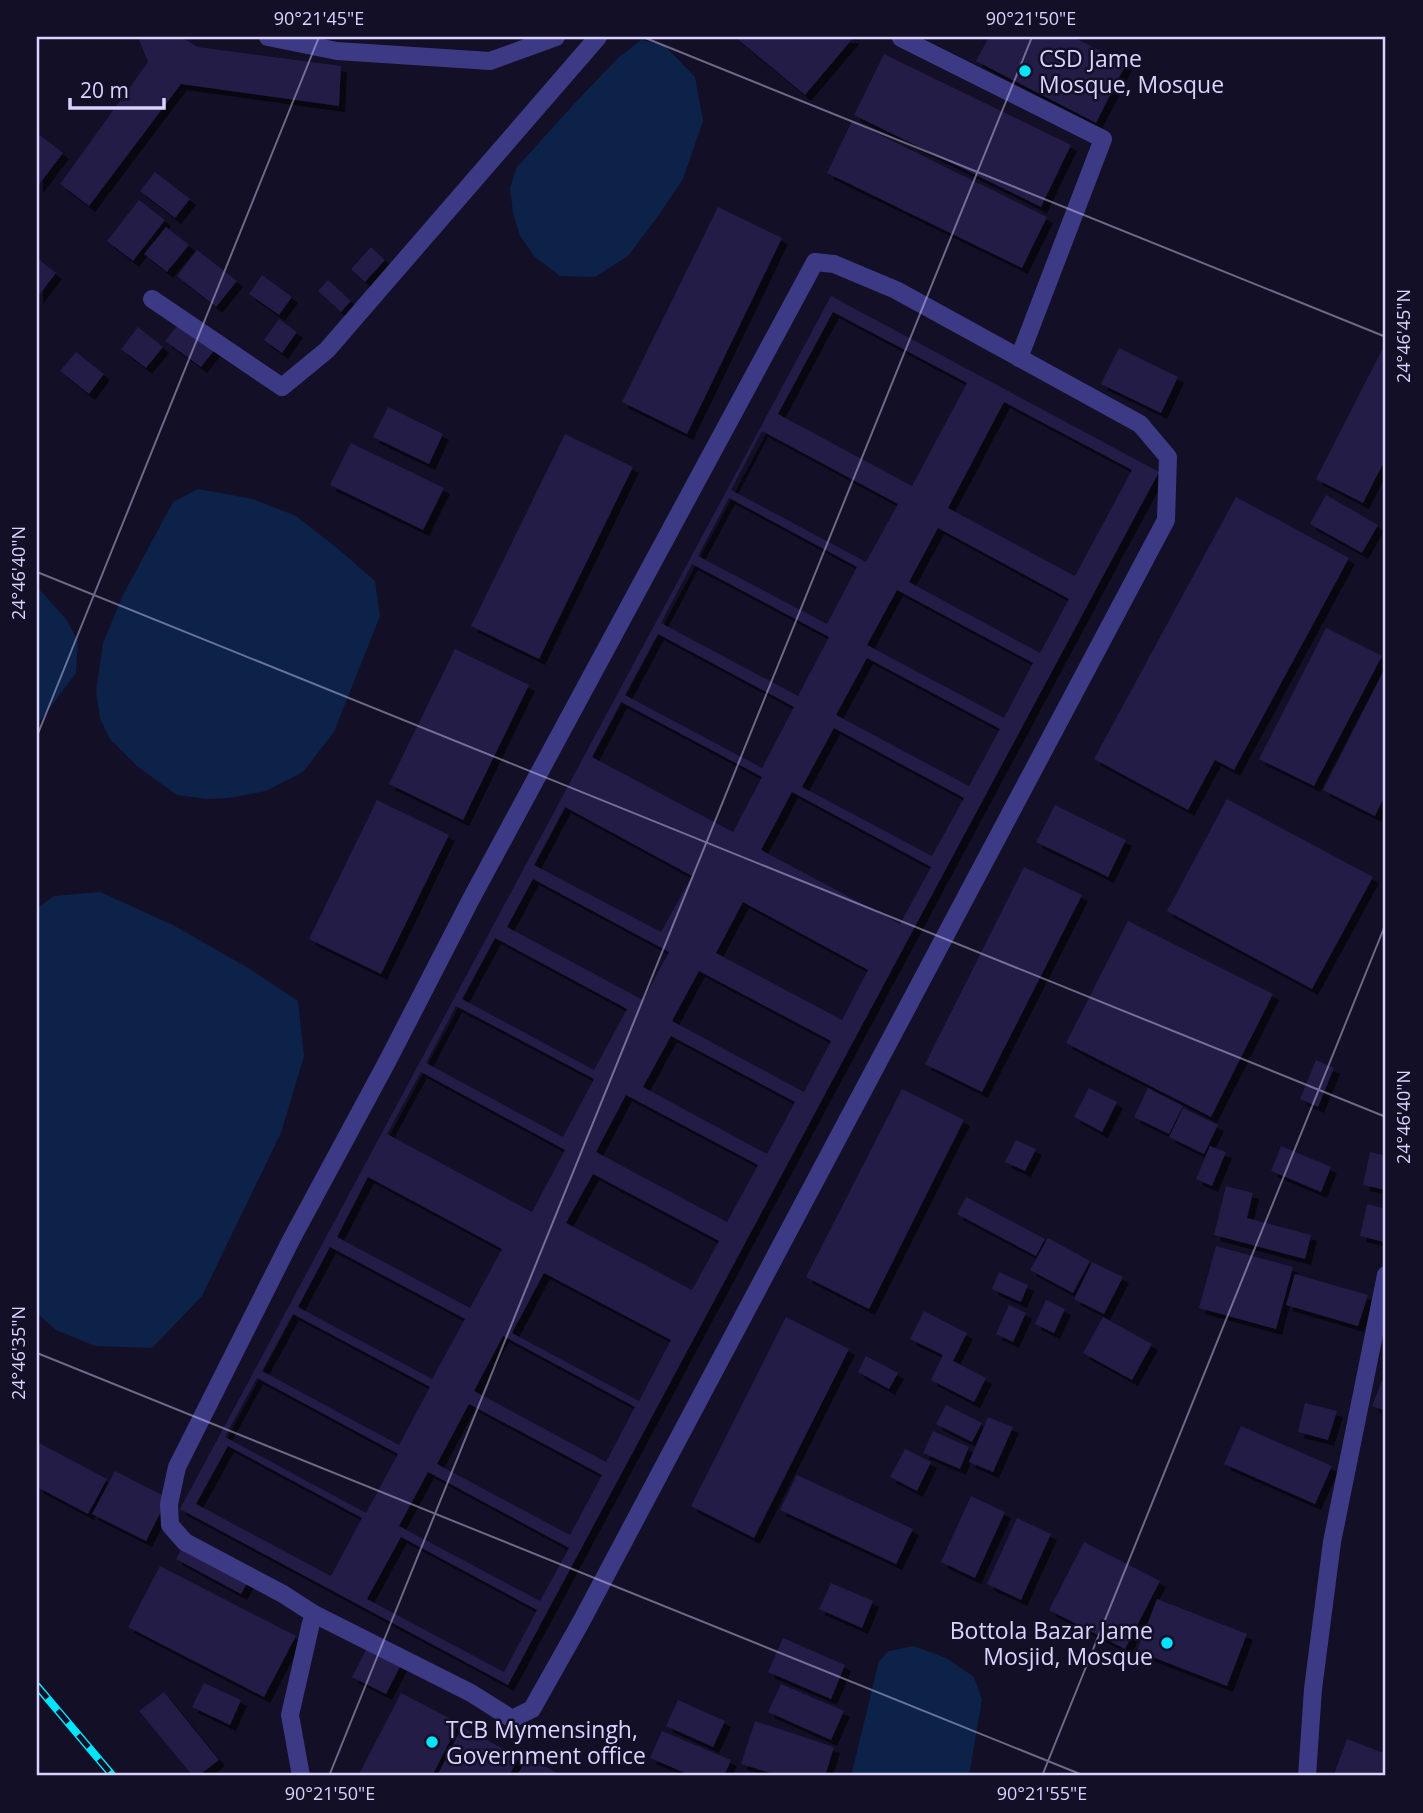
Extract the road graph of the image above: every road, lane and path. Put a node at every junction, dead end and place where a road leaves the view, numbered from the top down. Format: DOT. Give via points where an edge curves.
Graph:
graph roads {
  1 [pos="268,37"];
  2 [pos="556,37"];
  3 [pos="598,37"];
  4 [pos="901,38"];
  5 [pos="152,299"];
  6 [pos="1018,358"];
  7 [pos="1386,1275"];
  8 [pos="314,1614"];
  9 [pos="301,1776"];
  10 [pos="1307,1776"];
  1 -- 2 [label="street" via="337,51 490,61"];
  3 -- 5 [label="street" via="327,350 282,387"];
  4 -- 6 [label="street" via="1103,139"];
  6 -- 8 [label="street" via="896,290 834,264 815,262 291,1240 177,1467 169,1504 170,1525 185,1542"];
  6 -- 8 [label="street" via="1140,424 1168,457 1166,520 545,1687 532,1709 512,1719 471,1693"];
  7 -- 10 [label="street" via="1332,1542"];
  8 -- 9 [label="street" via="290,1715"];
}
